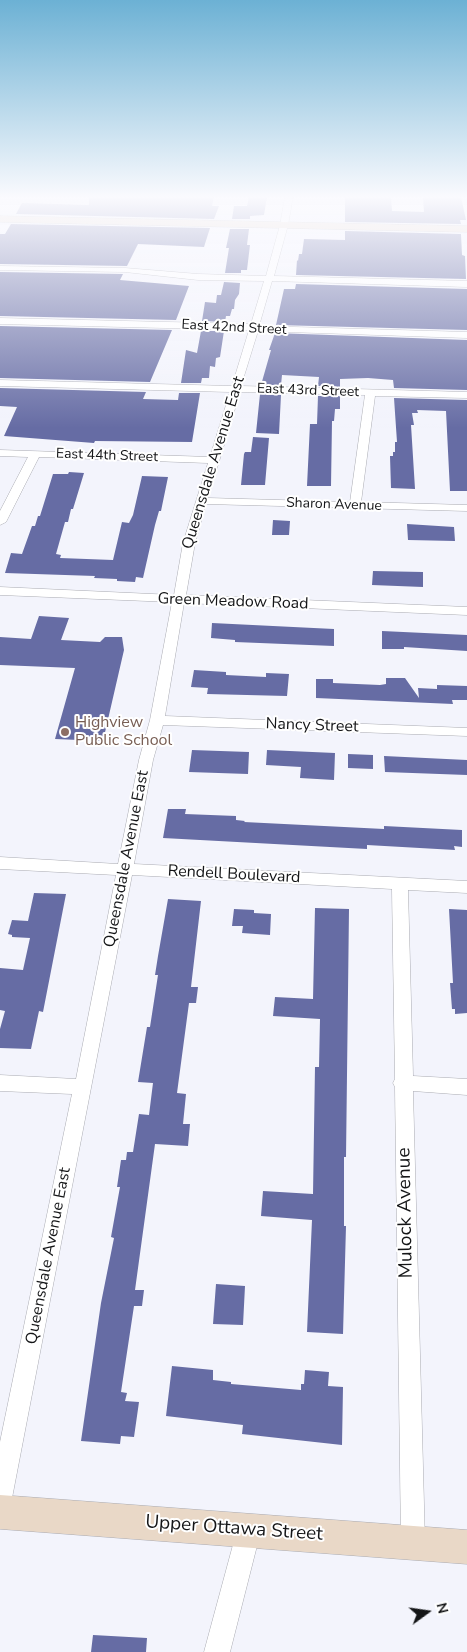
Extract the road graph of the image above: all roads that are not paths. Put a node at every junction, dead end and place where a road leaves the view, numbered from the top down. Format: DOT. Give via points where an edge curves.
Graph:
graph roads {
  1 [pos="168,274"];
  2 [pos="270,274"];
  3 [pos="269,279"];
  4 [pos="467,284"];
  5 [pos="0,320"];
  6 [pos="254,327"];
  7 [pos="467,335"];
  8 [pos="0,383"];
  9 [pos="236,389"];
  10 [pos="370,393"];
  11 [pos="467,395"];
  12 [pos="0,453"];
  13 [pos="35,454"];
  14 [pos="213,460"];
  15 [pos="202,501"];
  16 [pos="355,506"];
  17 [pos="467,508"];
  18 [pos="0,522"];
  19 [pos="0,591"];
  20 [pos="177,600"];
  21 [pos="467,611"];
  22 [pos="157,720"];
  23 [pos="467,732"];
  24 [pos="0,863"];
  25 [pos="126,870"];
  26 [pos="400,883"];
  27 [pos="467,886"];
  28 [pos="0,1083"];
  29 [pos="402,1084"];
  30 [pos="83,1087"];
  31 [pos="467,1087"];
  32 [pos="0,1498"];
  33 [pos="0,1512"];
  34 [pos="249,1530"];
  35 [pos="413,1543"];
  36 [pos="467,1547"];
  37 [pos="217,1652"];
  1 -- 3 [label="street"];
  2 -- 3 [label="street, Queensdale Avenue East"];
  3 -- 4 [label="street"];
  3 -- 6 [label="street, Queensdale Avenue East"];
  5 -- 6 [label="street, East 42nd Street"];
  6 -- 7 [label="street, East 42nd Street"];
  6 -- 9 [label="street, Queensdale Avenue East"];
  8 -- 9 [label="street, East 43rd Street"];
  9 -- 10 [label="street, East 43rd Street"];
  9 -- 14 [label="street, Queensdale Avenue East"];
  10 -- 11 [label="street, East 43rd Street"];
  10 -- 16 [label="street"];
  12 -- 13 [label="street, East 44th Street"];
  13 -- 14 [label="street, East 44th Street"];
  13 -- 18 [label="street"];
  14 -- 15 [label="street, Queensdale Avenue East"];
  15 -- 16 [label="street, Sharon Avenue"];
  15 -- 20 [label="street, Queensdale Avenue East"];
  16 -- 17 [label="street, Sharon Avenue"];
  19 -- 20 [label="street, Green Meadow Road"];
  20 -- 21 [label="street, Green Meadow Road"];
  20 -- 22 [label="street, Queensdale Avenue East"];
  22 -- 23 [label="street, Nancy Street"];
  22 -- 25 [label="street, Queensdale Avenue East" via="146,760"];
  24 -- 25 [label="street, Rendell Boulevard"];
  25 -- 26 [label="street, Rendell Boulevard"];
  25 -- 30 [label="street, Queensdale Avenue East"];
  26 -- 27 [label="street, Rendell Boulevard"];
  26 -- 29 [label="street, Mulock Avenue"];
  28 -- 30 [label="street"];
  29 -- 31 [label="street"];
  29 -- 35 [label="street, Mulock Avenue"];
  30 -- 32 [label="street, Queensdale Avenue East"];
  33 -- 34 [label="main road, Upper Ottawa Street"];
  34 -- 35 [label="main road, Upper Ottawa Street"];
  34 -- 37 [label="street"];
  35 -- 36 [label="main road, Upper Ottawa Street"];
}
